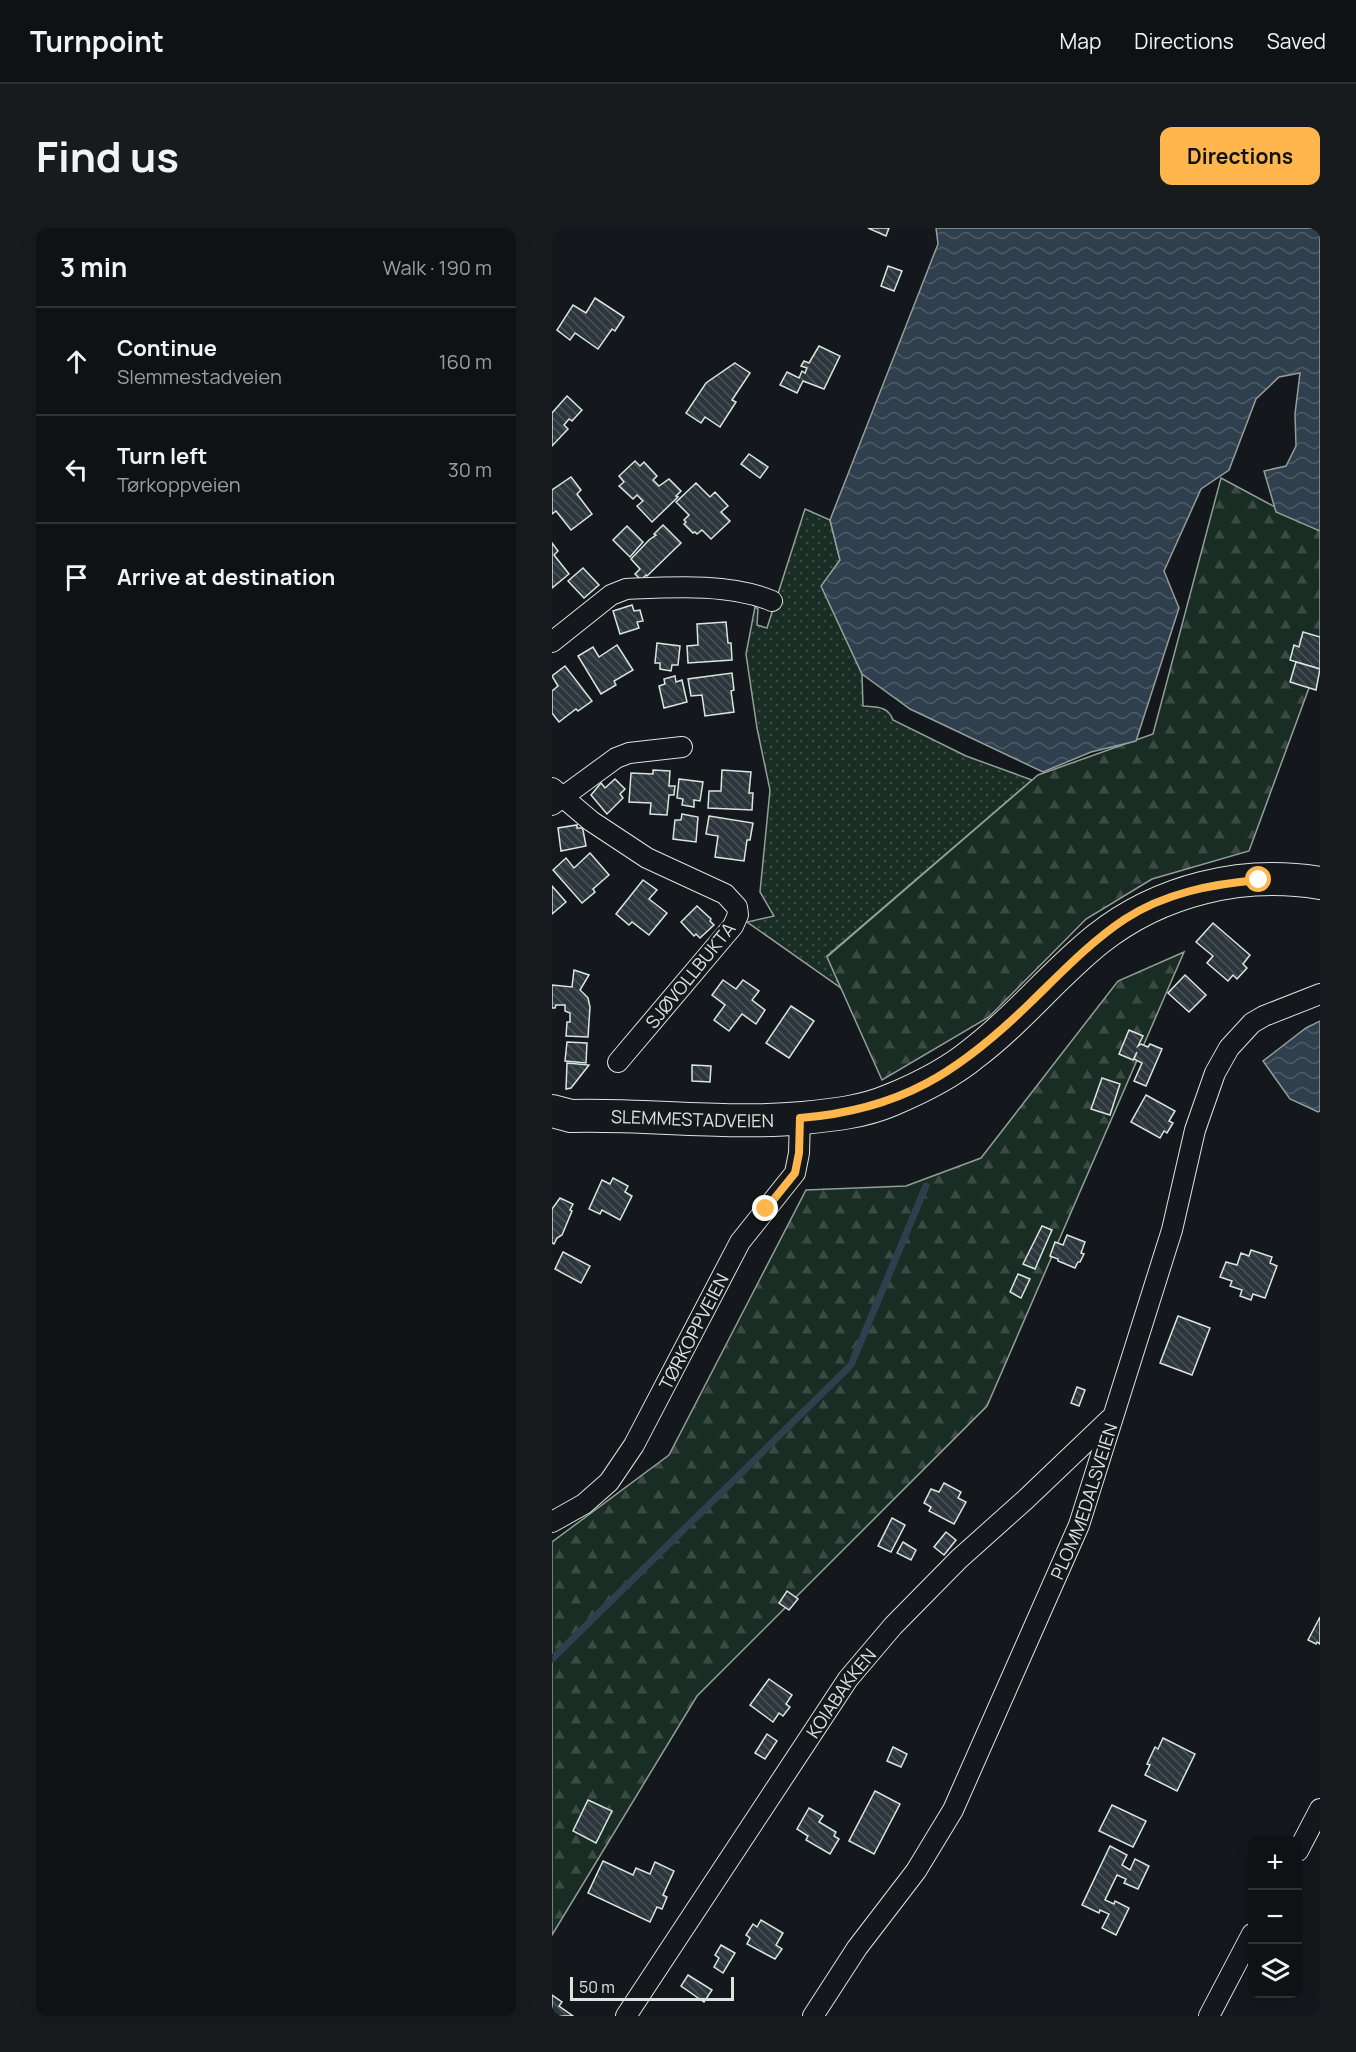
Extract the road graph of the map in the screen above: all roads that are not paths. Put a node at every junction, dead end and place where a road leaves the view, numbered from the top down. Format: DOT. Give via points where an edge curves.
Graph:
graph roads {
  1 [pos="772,601"];
  2 [pos="552,642"];
  3 [pos="682,747"];
  4 [pos="555,797"];
  5 [pos="1320,883"];
  6 [pos="1320,994"];
  7 [pos="618,1062"];
  8 [pos="557,1114"];
  9 [pos="800,1118"];
  10 [pos="1112,1417"];
  11 [pos="552,1522"];
  12 [pos="1320,1809"];
  13 [pos="1302,1843"];
  14 [pos="1248,1942"];
  15 [pos="626,2016"];
  16 [pos="813,2016"];
  17 [pos="1209,2016"];
  1 -- 2 [label="street" via="728,590 626,589 611,595"];
  3 -- 4 [label="street, SJØVOLLBUKTA" via="616,758"];
  4 -- 7 [label="street, SJØVOLLBUKTA" via="646,858 725,894 737,907 733,927"];
  5 -- 9 [label="main road, SLEMMESTADVEIEN" via="1288,879 1220,884 1154,904 1126,918 1097,940 975,1053 935,1079 876,1105"];
  6 -- 10 [label="street, PLOMMEDALSVEIEN" via="1252,1023 1229,1048 1215,1073 1195,1130 1172,1230"];
  8 -- 9 [label="main road, SLEMMESTADVEIEN" via="700,1120"];
  9 -- 11 [label="street, TØRKOPPVEIEN" via="795,1173 740,1242 634,1445 609,1482 584,1504"];
  10 -- 15 [label="street, KOIABAKKEN" via="959,1559 848,1679"];
  10 -- 16 [label="street, PLOMMEDALSVEIEN" via="1079,1525 953,1810 916,1871 857,1948"];
  12 -- 13 [label="street"];
  14 -- 17 [label="street"];
}
